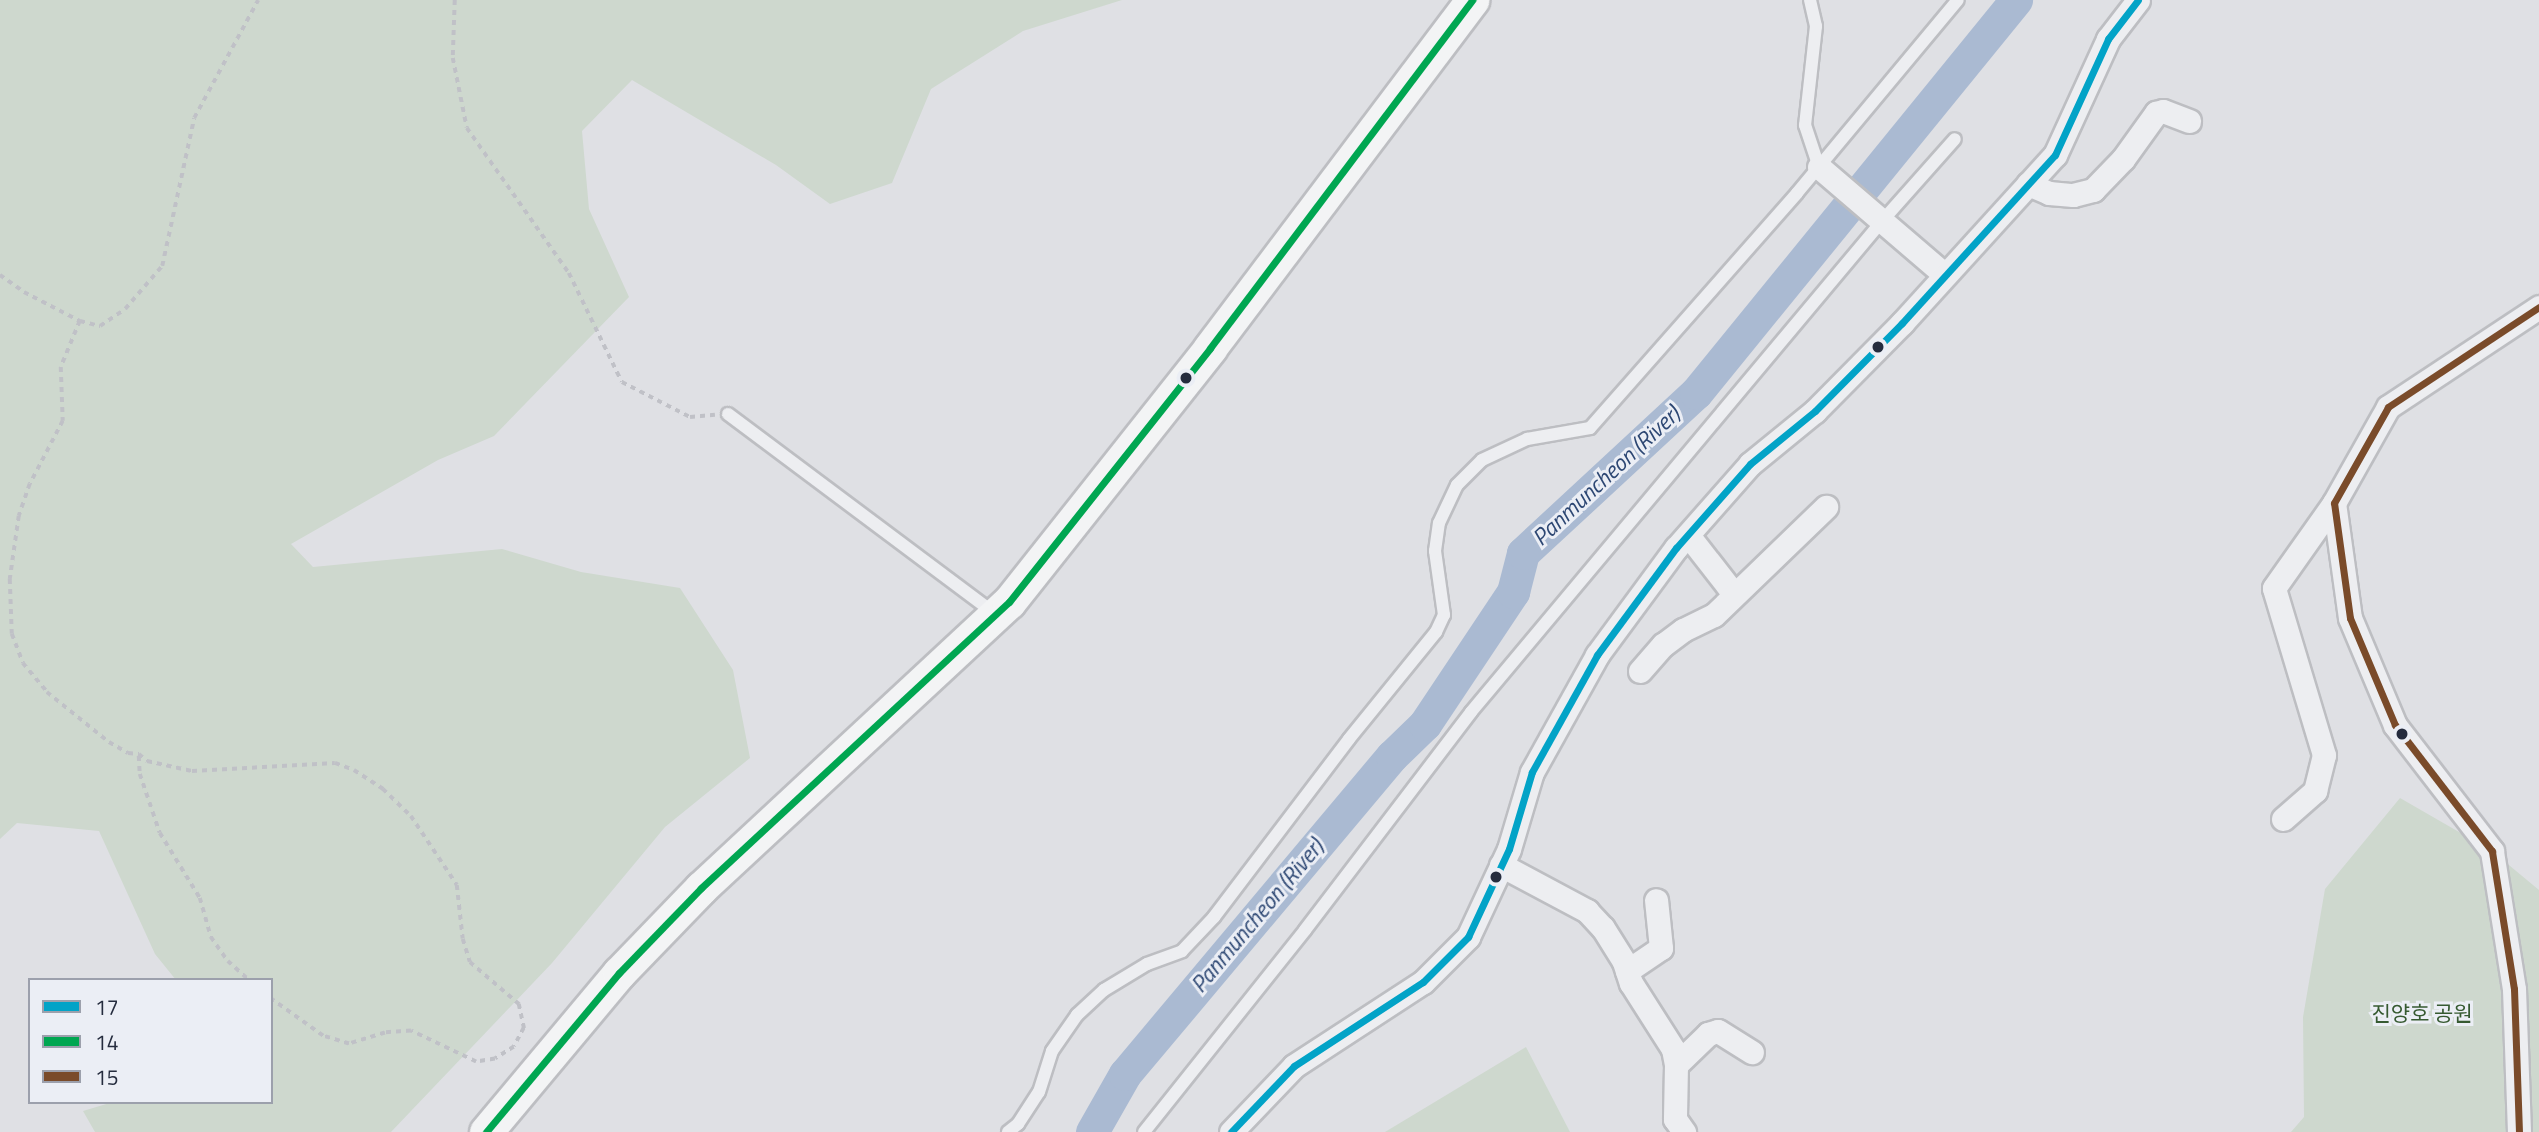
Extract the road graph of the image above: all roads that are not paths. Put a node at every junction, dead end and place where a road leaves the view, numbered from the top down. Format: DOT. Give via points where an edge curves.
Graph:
graph roads {
  1 [pos="1472,0"];
  2 [pos="1810,0"];
  3 [pos="1958,0"];
  4 [pos="2138,0"];
  5 [pos="2189,121"];
  6 [pos="1955,138"];
  7 [pos="1819,167"];
  8 [pos="2028,184"];
  9 [pos="1883,220"];
  10 [pos="1944,275"];
  11 [pos="2539,307"];
  12 [pos="728,414"];
  13 [pos="2334,503"];
  14 [pos="1826,507"];
  15 [pos="1688,535"];
  16 [pos="1734,594"];
  17 [pos="995,615"];
  18 [pos="1640,671"];
  19 [pos="2283,819"];
  20 [pos="1501,865"];
  21 [pos="1656,900"];
  22 [pos="1627,971"];
  23 [pos="1752,1052"];
  24 [pos="1676,1065"];
  25 [pos="486,1132"];
  26 [pos="1008,1132"];
  27 [pos="1144,1132"];
  28 [pos="1231,1132"];
  29 [pos="1684,1132"];
  30 [pos="2519,1132"];
  1 -- 17 [label="street" via="1210,348"];
  2 -- 7 [label="lane" via="1816,26 1805,125"];
  3 -- 7 [label="lane"];
  4 -- 8 [label="street" via="2108,39 2055,155"];
  5 -- 8 [label="street" via="2163,111 2156,113 2123,159 2093,190 2073,195 2049,193"];
  6 -- 9 [label="lane"];
  7 -- 9 [label="street"];
  7 -- 26 [label="lane" via="1590,428 1527,439 1482,460 1457,485 1439,523 1435,551 1444,615 1436,632 1214,917 1182,951 1147,964 1104,990 1077,1015 1052,1051 1039,1092"];
  8 -- 10 [label="street"];
  9 -- 10 [label="street"];
  9 -- 27 [label="lane" via="1471,712"];
  10 -- 15 [label="street" via="1815,411 1750,464"];
  11 -- 13 [label="street" via="2388,407"];
  12 -- 17 [label="lane"];
  13 -- 19 [label="street" via="2274,587 2324,755 2315,791"];
  13 -- 30 [label="street" via="2350,618 2395,725 2493,851 2514,989"];
  14 -- 16 [label="street"];
  15 -- 16 [label="street"];
  15 -- 20 [label="street" via="1591,666 1532,772"];
  16 -- 18 [label="street" via="1714,615 1663,645"];
  17 -- 25 [label="street" via="701,888 619,972"];
  20 -- 22 [label="street" via="1587,911 1603,928"];
  20 -- 28 [label="street" via="1468,937 1432,973 1294,1066"];
  21 -- 22 [label="street" via="1661,948"];
  22 -- 24 [label="street" via="1672,1049"];
  23 -- 24 [label="street" via="1718,1031 1708,1034"];
  24 -- 29 [label="street" via="1675,1119"];
}
